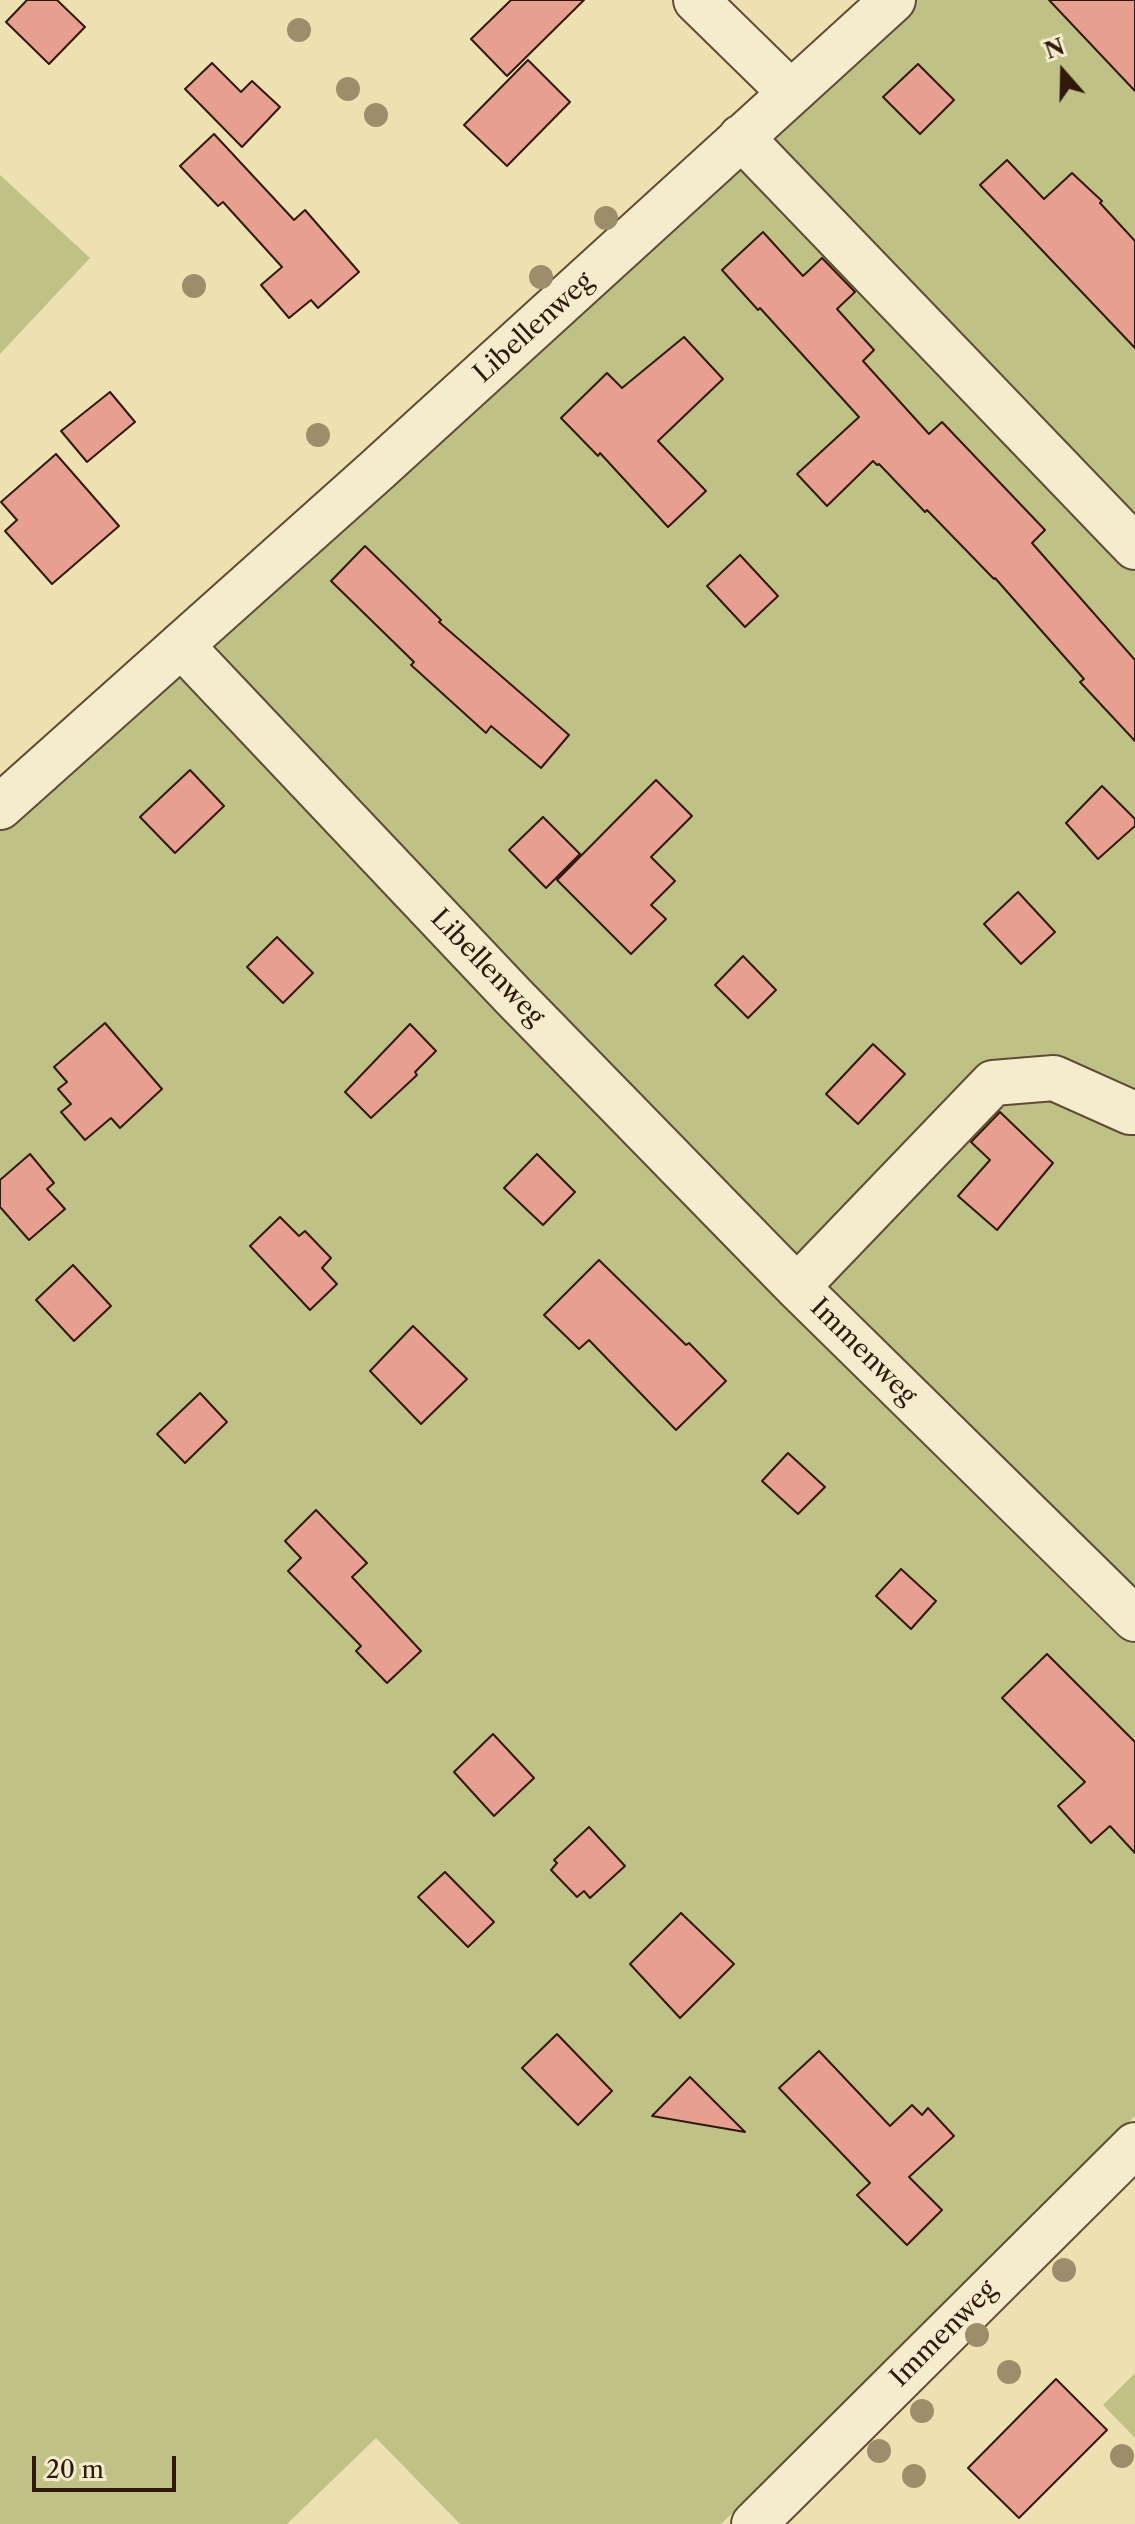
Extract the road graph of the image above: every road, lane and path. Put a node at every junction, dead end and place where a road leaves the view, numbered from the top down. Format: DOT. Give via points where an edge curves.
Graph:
graph roads {
  1 [pos="696,0"];
  2 [pos="893,0"];
  3 [pos="790,92"];
  4 [pos="741,137"];
  5 [pos="1135,547"];
  6 [pos="181,645"];
  7 [pos="0,807"];
  8 [pos="1135,1112"];
  9 [pos="797,1287"];
  10 [pos="1135,1619"];
  11 [pos="1135,2145"];
  12 [pos="754,2524"];
  1 -- 3 [label="street"];
  2 -- 3 [label="street, Libellenweg"];
  3 -- 4 [label="street, Libellenweg"];
  4 -- 5 [label="street"];
  4 -- 6 [label="street, Libellenweg"];
  6 -- 7 [label="street, Libellenweg"];
  6 -- 9 [label="street, Libellenweg"];
  8 -- 9 [label="street, Immenweg" via="1054,1078 993,1083"];
  9 -- 10 [label="street, Immenweg"];
  11 -- 12 [label="street, Immenweg"];
}
